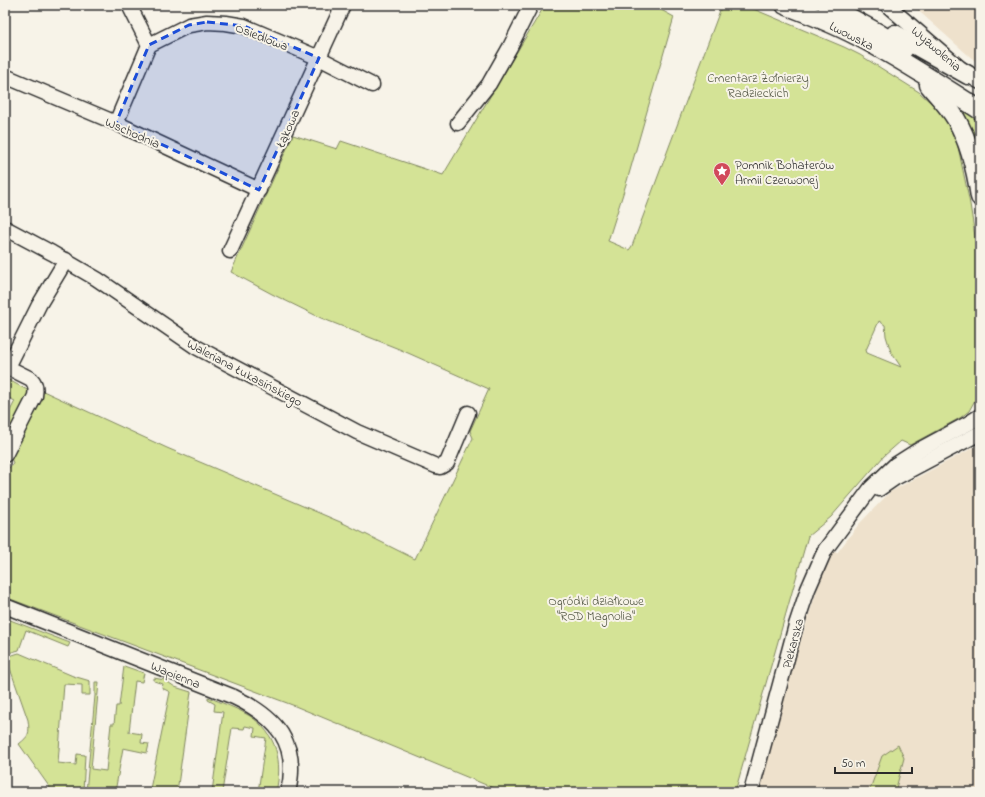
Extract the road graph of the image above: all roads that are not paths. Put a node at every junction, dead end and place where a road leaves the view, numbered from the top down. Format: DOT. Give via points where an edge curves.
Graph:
graph roads {
  1 [pos="129,5"];
  2 [pos="343,5"];
  3 [pos="531,5"];
  4 [pos="785,5"];
  5 [pos="827,5"];
  6 [pos="887,5"];
  7 [pos="845,14"];
  8 [pos="149,45"];
  9 [pos="319,58"];
  10 [pos="916,71"];
  11 [pos="5,76"];
  12 [pos="948,77"];
  13 [pos="974,79"];
  14 [pos="372,85"];
  15 [pos="980,96"];
  16 [pos="980,110"];
  17 [pos="116,123"];
  18 [pos="458,123"];
  19 [pos="260,190"];
  20 [pos="980,197"];
  21 [pos="5,228"];
  22 [pos="230,251"];
  23 [pos="66,260"];
  24 [pos="7,366"];
  25 [pos="468,413"];
  26 [pos="980,416"];
  27 [pos="980,433"];
  28 [pos="5,455"];
  29 [pos="859,505"];
  30 [pos="5,606"];
  31 [pos="288,792"];
  32 [pos="751,792"];
  1 -- 8 [label="street"];
  2 -- 9 [label="street, Łąkowa"];
  3 -- 18 [label="street" via="489,84"];
  4 -- 10 [label="main road, Lwowska" via="835,25"];
  5 -- 7 [label="main road, Lwowska"];
  6 -- 13 [label="street, Wyzwolenia"];
  7 -- 12 [label="main road, Lwowska"];
  7 -- 13 [label="main road" via="867,18"];
  8 -- 9 [label="street, Osiedlowa" via="189,25 207,22 226,23 244,26"];
  8 -- 17 [label="street"];
  9 -- 14 [label="street, Osiedlowa"];
  9 -- 19 [label="street, Łąkowa"];
  10 -- 16 [label="main road, Wyzwolenia"];
  10 -- 20 [label="main road" via="956,119 969,148"];
  11 -- 17 [label="street, Wschodnia"];
  12 -- 15 [label="main road, Wyzwolenia"];
  17 -- 19 [label="street, Wschodnia"];
  19 -- 22 [label="street, Łąkowa"];
  21 -- 23 [label="street, Waleriana Łukasińskiego"];
  23 -- 24 [label="street"];
  23 -- 25 [label="street, Waleriana Łukasińskiego" via="110,287 196,347 358,432 436,466 440,467 447,463"];
  24 -- 28 [label="street" via="34,382 36,390"];
  26 -- 29 [label="street, Piekarska" via="895,464 871,488"];
  27 -- 29 [label="street, Piekarska" via="895,478"];
  29 -- 32 [label="street, Piekarska" via="825,550 808,589"];
  30 -- 31 [label="street, Wapienna" via="234,697 263,713 281,733 288,751 291,768"];
}
